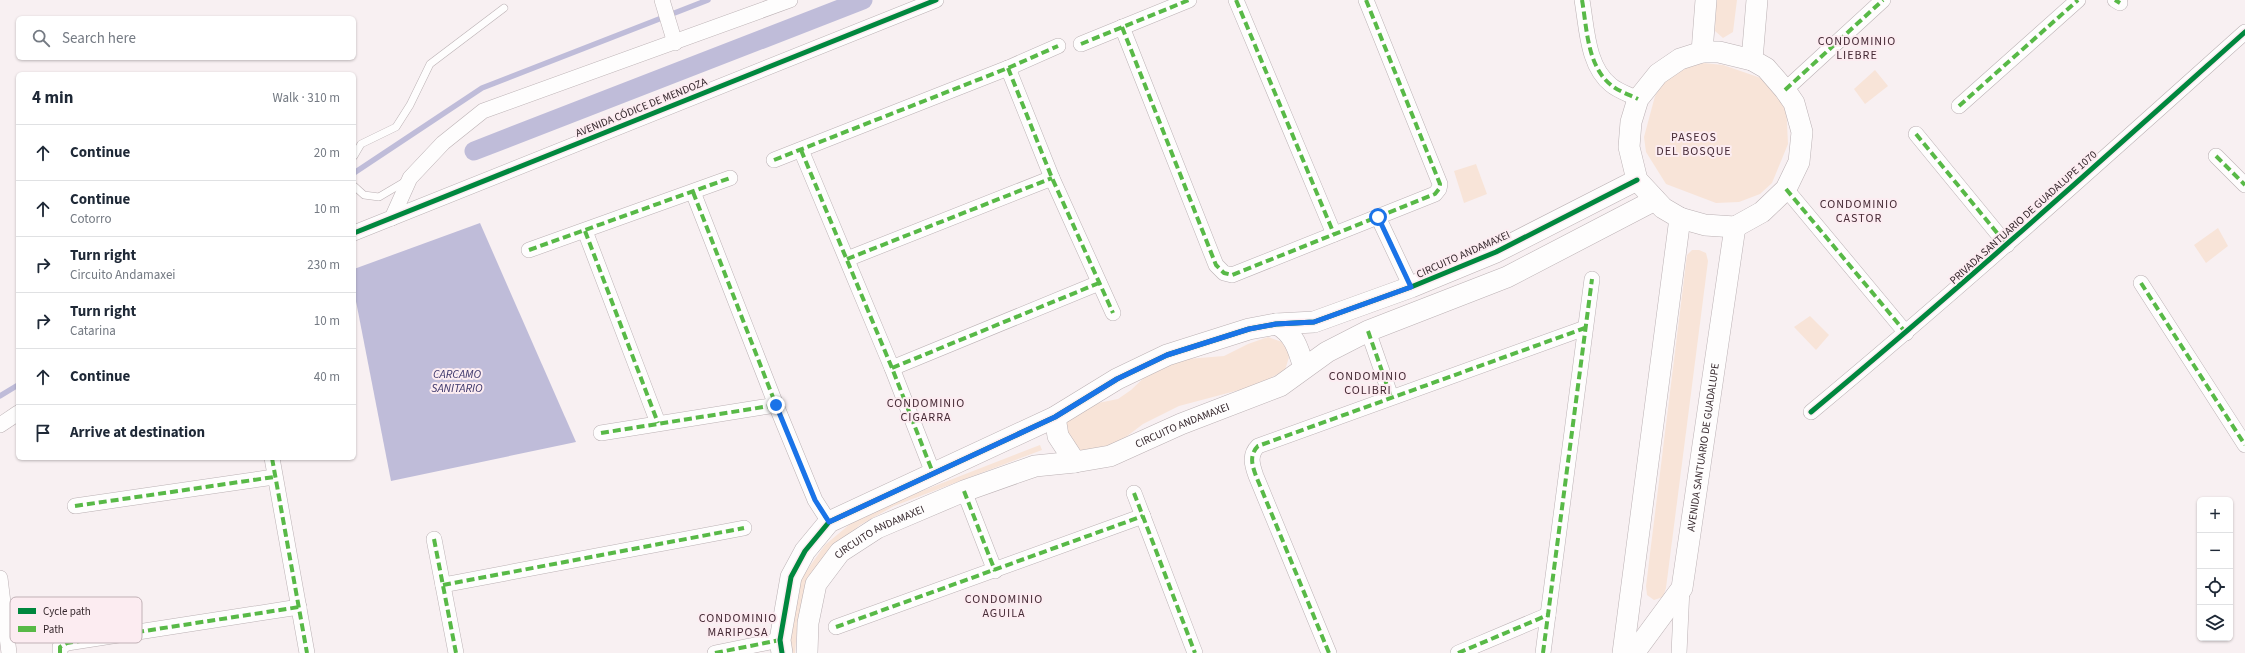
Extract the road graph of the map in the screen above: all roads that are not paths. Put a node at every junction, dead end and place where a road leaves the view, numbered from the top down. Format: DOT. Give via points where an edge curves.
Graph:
graph roads {
  1 [pos="662,0"];
  2 [pos="790,0"];
  3 [pos="936,0"];
  4 [pos="1189,0"];
  5 [pos="1236,0"];
  6 [pos="1366,0"];
  7 [pos="1582,0"];
  8 [pos="1706,0"];
  9 [pos="1757,0"];
  10 [pos="1883,0"];
  11 [pos="2078,0"];
  12 [pos="504,8"];
  13 [pos="1122,27"];
  14 [pos="2245,32"];
  15 [pos="675,43"];
  16 [pos="1081,44"];
  17 [pos="1058,46"];
  18 [pos="1702,52"];
  19 [pos="1752,60"];
  20 [pos="1008,68"];
  21 [pos="1786,90"];
  22 [pos="1638,99"];
  23 [pos="1959,106"];
  24 [pos="1916,134"];
  25 [pos="801,150"];
  26 [pos="356,153"];
  27 [pos="2216,156"];
  28 [pos="774,160"];
  29 [pos="410,178"];
  30 [pos="730,178"];
  31 [pos="1052,178"];
  32 [pos="1637,180"];
  33 [pos="2245,185"];
  34 [pos="356,188"];
  35 [pos="1786,189"];
  36 [pos="693,192"];
  37 [pos="1655,200"];
  38 [pos="1378,217"];
  39 [pos="392,218"];
  40 [pos="1680,218"];
  41 [pos="1735,227"];
  42 [pos="585,231"];
  43 [pos="356,232"];
  44 [pos="1334,234"];
  45 [pos="2007,245"];
  46 [pos="529,250"];
  47 [pos="847,259"];
  48 [pos="1592,279"];
  49 [pos="1099,283"];
  50 [pos="2141,283"];
  51 [pos="1411,287"];
  52 [pos="1113,313"];
  53 [pos="1276,324"];
  54 [pos="1585,328"];
  55 [pos="1368,332"];
  56 [pos="1906,333"];
  57 [pos="892,368"];
  58 [pos="1304,368"];
  59 [pos="1391,397"];
  60 [pos="776,405"];
  61 [pos="1811,412"];
  62 [pos="16,414"];
  63 [pos="1055,417"];
  64 [pos="658,423"];
  65 [pos="0,425"];
  66 [pos="601,433"];
  67 [pos="2245,445"];
  68 [pos="272,460"];
  69 [pos="1075,462"];
  70 [pos="932,473"];
  71 [pos="274,477"];
  72 [pos="964,490"];
  73 [pos="1134,493"];
  74 [pos="75,506"];
  75 [pos="1143,516"];
  76 [pos="829,522"];
  77 [pos="744,528"];
  78 [pos="434,539"];
  79 [pos="995,570"];
  80 [pos="0,578"];
  81 [pos="443,586"];
  82 [pos="1682,588"];
  83 [pos="1631,591"];
  84 [pos="299,607"];
  85 [pos="1548,615"];
  86 [pos="1662,615"];
  87 [pos="836,627"];
  88 [pos="142,631"];
  89 [pos="66,643"];
  90 [pos="781,647"];
  91 [pos="9,653"];
  92 [pos="60,653"];
  93 [pos="307,653"];
  94 [pos="456,653"];
  95 [pos="715,653"];
  96 [pos="807,653"];
  97 [pos="1196,653"];
  98 [pos="1330,653"];
  99 [pos="1458,653"];
  100 [pos="1543,653"];
  101 [pos="1623,653"];
  102 [pos="1634,653"];
  103 [pos="1679,653"];
  1 -- 15 [label="street"];
  2 -- 15 [label="street"];
  3 -- 39 [label="street, AVENIDA CÓDICE DE MENDOZA"];
  4 -- 13 [label="street"];
  5 -- 44 [label="street"];
  6 -- 38 [label="street" via="1440,184 1440,189 1435,194"];
  7 -- 22 [label="street" via="1594,65 1602,78 1612,86"];
  8 -- 18 [label="street"];
  9 -- 19 [label="street"];
  10 -- 21 [label="street"];
  11 -- 23 [label="street"];
  12 -- 26 [label="lane" via="430,64 396,127 361,144"];
  13 -- 16 [label="street"];
  13 -- 44 [label="street" via="1216,265 1224,273 1232,275 1241,272"];
  14 -- 45 [label="street, PRIVADA SANTUARIO DE GUADALUPE 1070"];
  15 -- 29 [label="street" via="483,111 443,143"];
  17 -- 20 [label="street"];
  18 -- 19 [label="street" via="1719,52"];
  18 -- 22 [label="street" via="1680,59 1658,74"];
  19 -- 21 [label="street" via="1766,68"];
  20 -- 25 [label="street"];
  20 -- 31 [label="street"];
  21 -- 35 [label="street" via="1794,103 1802,132 1799,162"];
  22 -- 32 [label="street" via="1630,122 1629,146"];
  24 -- 45 [label="street, PRIVADA SANTUARIO DE GUADALUPE 1070"];
  25 -- 28 [label="street"];
  25 -- 47 [label="street"];
  27 -- 33 [label="street"];
  29 -- 34 [label="lane" via="379,198 364,195"];
  29 -- 39 [label="street"];
  30 -- 36 [label="street"];
  31 -- 47 [label="street"];
  31 -- 49 [label="street"];
  32 -- 37 [label="street"];
  32 -- 51 [label="street, CIRCUITO ANDAMAXEI" via="1496,252"];
  35 -- 41 [label="street" via="1762,212"];
  35 -- 56 [label="street"];
  36 -- 42 [label="street"];
  36 -- 60 [label="street"];
  37 -- 40 [label="street"];
  37 -- 55 [label="street, CIRCUITO ANDAMAXEI" via="1507,277"];
  38 -- 44 [label="street"];
  38 -- 51 [label="street"];
  39 -- 43 [label="street, AVENIDA CÓDICE DE MENDOZA"];
  40 -- 41 [label="street" via="1705,225"];
  40 -- 83 [label="street"];
  41 -- 82 [label="street, AVENIDA SANTUARIO DE GUADALUPE"];
  42 -- 46 [label="street"];
  42 -- 64 [label="street"];
  45 -- 56 [label="street, PRIVADA SANTUARIO DE GUADALUPE 1070"];
  47 -- 57 [label="street"];
  48 -- 54 [label="street"];
  49 -- 52 [label="street"];
  49 -- 57 [label="street"];
  50 -- 67 [label="street"];
  51 -- 53 [label="street, CIRCUITO ANDAMAXEI" via="1314,322"];
  53 -- 58 [label="street" via="1297,344"];
  53 -- 63 [label="street, CIRCUITO ANDAMAXEI" via="1249,329 1167,355 1117,379"];
  54 -- 59 [label="street"];
  54 -- 85 [label="street"];
  55 -- 58 [label="street, CIRCUITO ANDAMAXEI" via="1326,352"];
  55 -- 59 [label="street"];
  56 -- 61 [label="street, PRIVADA SANTUARIO DE GUADALUPE 1070"];
  57 -- 70 [label="street"];
  58 -- 69 [label="street, CIRCUITO ANDAMAXEI" via="1280,386 1181,424 1110,456"];
  59 -- 98 [label="street" via="1258,446 1252,455 1256,476"];
  60 -- 64 [label="street"];
  60 -- 76 [label="street" via="815,500"];
  62 -- 65 [label="street"];
  63 -- 69 [label="street" via="1058,436"];
  63 -- 70 [label="street, CIRCUITO ANDAMAXEI"];
  64 -- 66 [label="street"];
  68 -- 71 [label="street"];
  69 -- 72 [label="street, CIRCUITO ANDAMAXEI" via="1035,466"];
  70 -- 76 [label="street, CIRCUITO ANDAMAXEI"];
  71 -- 74 [label="street"];
  71 -- 84 [label="street"];
  72 -- 79 [label="street"];
  72 -- 96 [label="street, CIRCUITO ANDAMAXEI" via="877,528 840,552 816,584 808,623"];
  73 -- 75 [label="street"];
  75 -- 79 [label="street"];
  75 -- 97 [label="street"];
  76 -- 90 [label="street, CIRCUITO ANDAMAXEI" via="805,550 791,577"];
  77 -- 81 [label="street"];
  78 -- 81 [label="street"];
  79 -- 87 [label="street"];
  80 -- 91 [label="street"];
  81 -- 94 [label="street"];
  82 -- 86 [label="street, AVENIDA SANTUARIO DE GUADALUPE"];
  82 -- 103 [label="street"];
  83 -- 86 [label="street" via="1647,610"];
  83 -- 101 [label="street"];
  84 -- 88 [label="street"];
  84 -- 93 [label="street"];
  85 -- 99 [label="street"];
  85 -- 100 [label="street"];
  86 -- 102 [label="street, AVENIDA SANTUARIO DE GUADALUPE"];
  89 -- 92 [label="street" via="60,647"];
  90 -- 95 [label="street" via="750,647"];
}
